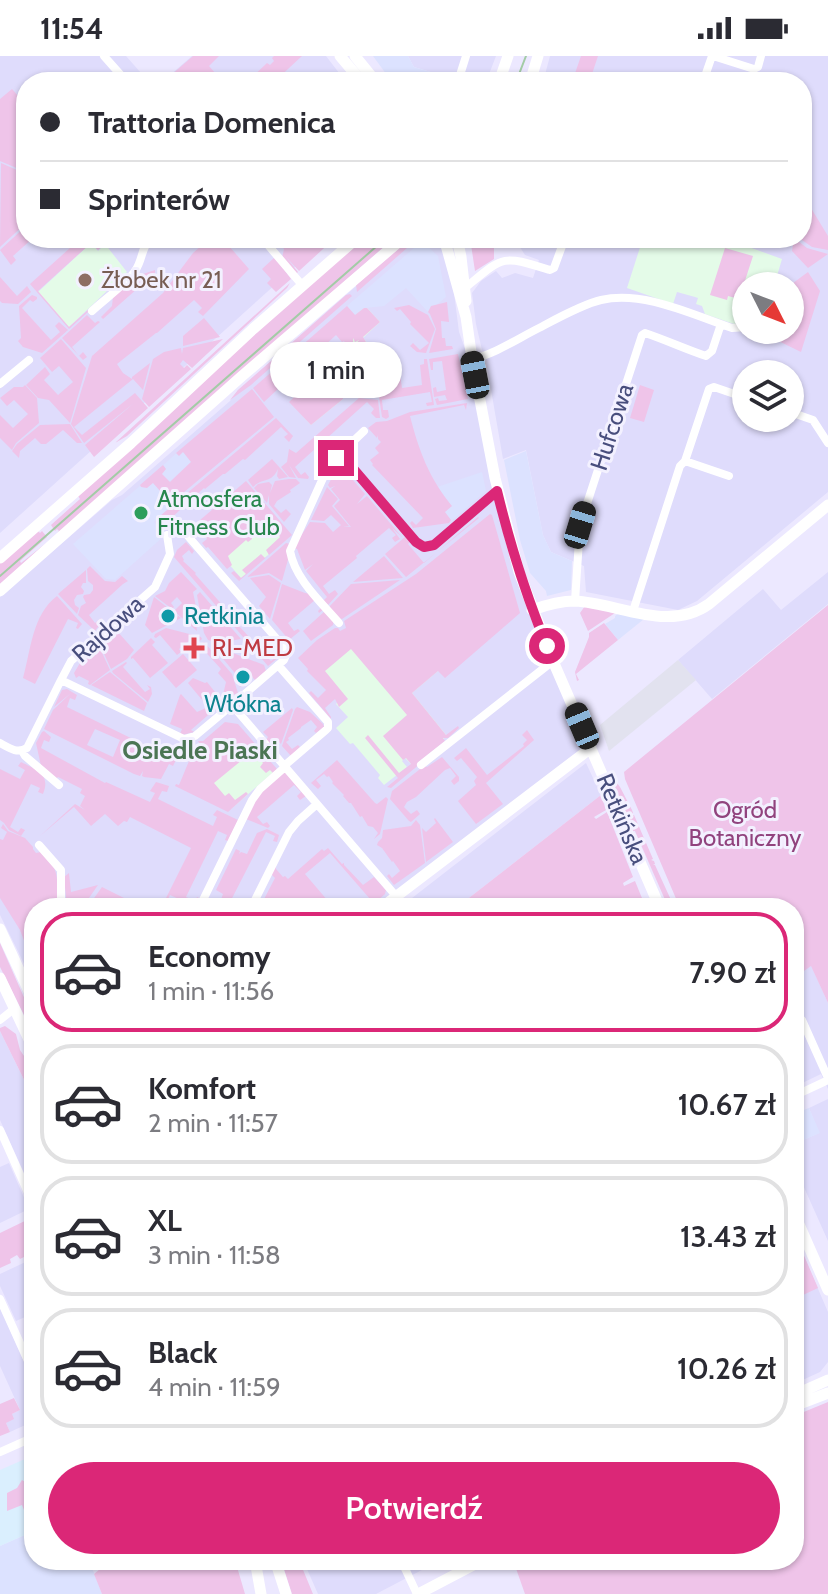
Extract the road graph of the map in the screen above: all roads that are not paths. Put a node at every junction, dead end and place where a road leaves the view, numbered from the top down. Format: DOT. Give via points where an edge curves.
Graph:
graph roads {
  1 [pos="104,56"];
  2 [pos="340,56"];
  3 [pos="355,56"];
  4 [pos="712,56"];
  5 [pos="761,56"];
  6 [pos="118,72"];
  7 [pos="354,72"];
  8 [pos="368,72"];
  9 [pos="143,248"];
  10 [pos="271,248"];
  11 [pos="345,248"];
  12 [pos="391,248"];
  13 [pos="446,248"];
  14 [pos="459,248"];
  15 [pos="561,248"];
  16 [pos="463,268"];
  17 [pos="482,274"];
  18 [pos="302,285"];
  19 [pos="465,288"];
  20 [pos="92,311"];
  21 [pos="466,317"];
  22 [pos="721,324"];
  23 [pos="732,327"];
  24 [pos="472,359"];
  25 [pos="29,360"];
  26 [pos="0,384"];
  27 [pos="732,393"];
  28 [pos="804,417"];
  29 [pos="364,431"];
  30 [pos="828,443"];
  31 [pos="341,456"];
  32 [pos="685,461"];
  33 [pos="729,476"];
  34 [pos="497,491"];
  35 [pos="828,505"];
  36 [pos="167,535"];
  37 [pos="187,535"];
  38 [pos="0,558"];
  39 [pos="0,591"];
  40 [pos="575,601"];
  41 [pos="532,610"];
  42 [pos="633,611"];
  43 [pos="339,623"];
  44 [pos="553,661"];
  45 [pos="278,665"];
  46 [pos="61,680"];
  47 [pos="232,705"];
  48 [pos="0,743"];
  49 [pos="591,748"];
  50 [pos="22,751"];
  51 [pos="421,765"];
  52 [pos="284,766"];
  53 [pos="59,785"];
  54 [pos="317,804"];
  55 [pos="39,845"];
  56 [pos="396,896"];
  57 [pos="61,898"];
  58 [pos="204,898"];
  59 [pos="256,898"];
  60 [pos="394,898"];
  61 [pos="656,898"];
  62 [pos="0,929"];
  63 [pos="24,970"];
  64 [pos="0,978"];
  65 [pos="15,1008"];
  66 [pos="0,1020"];
  67 [pos="804,1025"];
  68 [pos="24,1028"];
  69 [pos="828,1079"];
  70 [pos="804,1091"];
  71 [pos="0,1130"];
  72 [pos="24,1184"];
  73 [pos="804,1236"];
  74 [pos="828,1290"];
  75 [pos="0,1299"];
  76 [pos="24,1352"];
  77 [pos="828,1380"];
  78 [pos="804,1391"];
  79 [pos="828,1393"];
  80 [pos="804,1402"];
  81 [pos="24,1441"];
  82 [pos="0,1452"];
  83 [pos="257,1570"];
  84 [pos="278,1570"];
  85 [pos="406,1570"];
  86 [pos="464,1570"];
  87 [pos="261,1594"];
  88 [pos="286,1594"];
  89 [pos="417,1594"];
  1 -- 6 [label="street"];
  2 -- 7 [label="street"];
  3 -- 8 [label="street"];
  4 -- 5 [label="street" via="754,69"];
  9 -- 20 [label="street" via="132,275"];
  10 -- 18 [label="street"];
  11 -- 18 [label="street"];
  12 -- 39 [label="street"];
  13 -- 21 [label="street, Retkińska"];
  14 -- 16 [label="street, Retkińska"];
  15 -- 17 [label="street" via="550,270 508,259"];
  16 -- 17 [label="street"];
  16 -- 19 [label="street, Retkińska"];
  17 -- 19 [label="street"];
  18 -- 38 [label="street"];
  19 -- 21 [label="street, Retkińska"];
  21 -- 24 [label="street, Retkińska"];
  22 -- 23 [label="street"];
  22 -- 24 [label="street" via="644,300 600,300"];
  22 -- 40 [label="street, Hufcowa" via="706,356 642,335 580,525"];
  24 -- 34 [label="street, Retkińska"];
  25 -- 26 [label="street"];
  27 -- 32 [label="street" via="709,389"];
  28 -- 30 [label="street" via="813,420"];
  29 -- 31 [label="street"];
  31 -- 34 [label="street" via="424,547 434,545"];
  31 -- 43 [label="street" via="328,467 290,551 305,583"];
  32 -- 33 [label="street"];
  32 -- 42 [label="street"];
  34 -- 41 [label="street, Retkińska"];
  35 -- 42 [label="street" via="701,610 676,617"];
  36 -- 46 [label="street, Rajdowa" via="170,554 155,587 71,661"];
  37 -- 45 [label="street" via="285,649 286,657"];
  40 -- 41 [label="street"];
  40 -- 42 [label="street"];
  41 -- 44 [label="street, Retkińska"];
  44 -- 49 [label="street, Retkińska"];
  44 -- 51 [label="street"];
  45 -- 47 [label="street, Rajdowa"];
  45 -- 52 [label="street" via="329,726"];
  46 -- 47 [label="street, Rajdowa" via="182,739 195,736"];
  46 -- 50 [label="street, Rajdowa"];
  47 -- 52 [label="street"];
  48 -- 50 [label="street"];
  49 -- 56 [label="street"];
  49 -- 61 [label="street, Retkińska"];
  50 -- 53 [label="street"];
  52 -- 54 [label="street"];
  52 -- 58 [label="street" via="258,791"];
  54 -- 56 [label="street"];
  54 -- 59 [label="street" via="291,830"];
  55 -- 57 [label="street" via="61,870"];
  56 -- 60 [label="street"];
  62 -- 63 [label="street"];
  64 -- 65 [label="street"];
  65 -- 66 [label="street"];
  65 -- 68 [label="street"];
  67 -- 69 [label="street"];
  69 -- 70 [label="street"];
  71 -- 72 [label="street"];
  73 -- 74 [label="street"];
  75 -- 76 [label="street"];
  77 -- 78 [label="street"];
  79 -- 80 [label="street"];
  81 -- 82 [label="street"];
  83 -- 87 [label="street"];
  84 -- 88 [label="street"];
  85 -- 89 [label="street"];
  86 -- 89 [label="street"];
}
